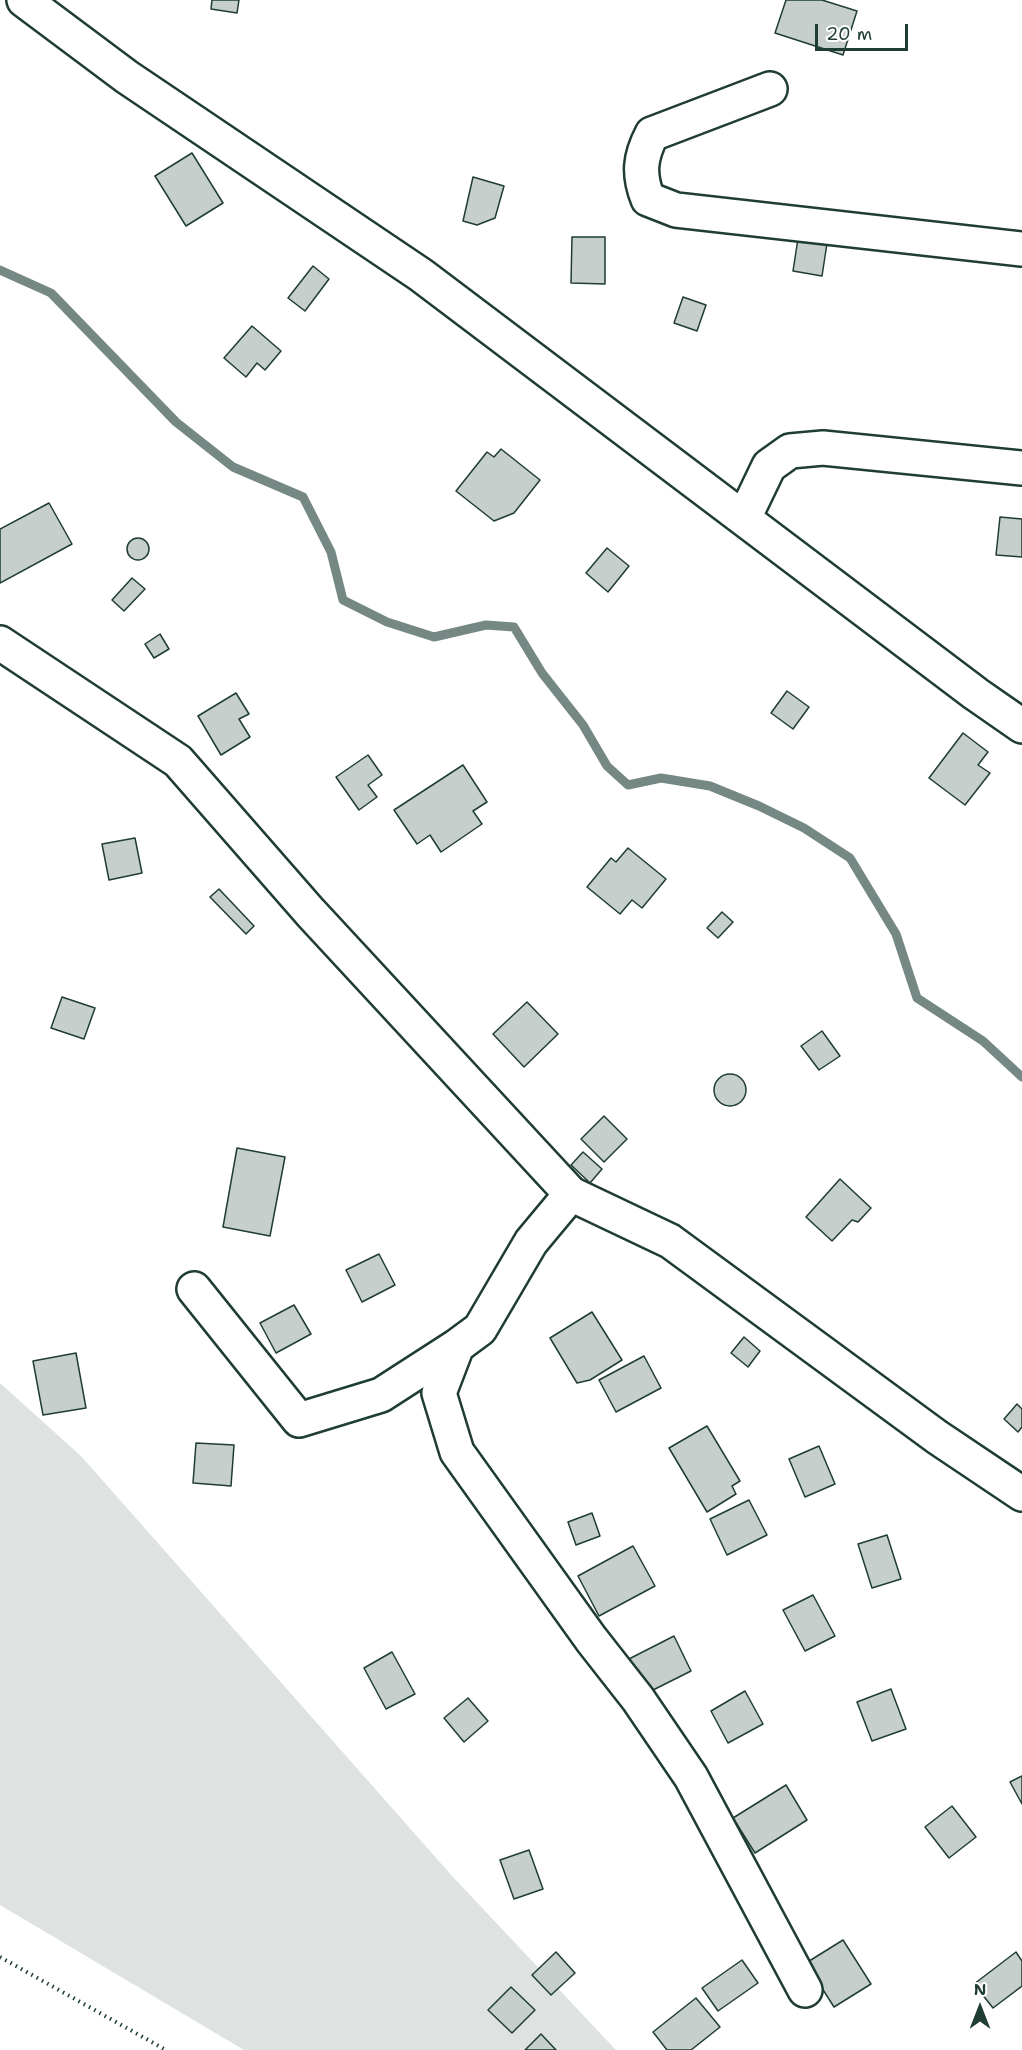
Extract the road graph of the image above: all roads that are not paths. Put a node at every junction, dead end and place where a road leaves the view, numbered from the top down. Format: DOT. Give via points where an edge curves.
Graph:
graph roads {
  1 [pos="24,0"];
  2 [pos="770,89"];
  3 [pos="1022,249"];
  4 [pos="1022,468"];
  5 [pos="744,518"];
  6 [pos="0,643"];
  7 [pos="1022,726"];
  8 [pos="571,1194"];
  9 [pos="194,1289"];
  10 [pos="457,1346"];
  11 [pos="1022,1494"];
  12 [pos="805,1990"];
  1 -- 5 [label="street" via="127,77 421,275"];
  2 -- 3 [label="street" via="652,134 641,162 640,179 648,199 676,210"];
  4 -- 5 [label="street" via="823,448 790,451 769,466"];
  5 -- 7 [label="street"];
  6 -- 8 [label="street" via="178,761 310,912"];
  8 -- 10 [label="street" via="531,1242 480,1329"];
  8 -- 11 [label="street" via="670,1241 937,1437"];
  9 -- 10 [label="street" via="299,1420 381,1395"];
  10 -- 12 [label="street" via="439,1393 457,1452 691,1777"];
}
